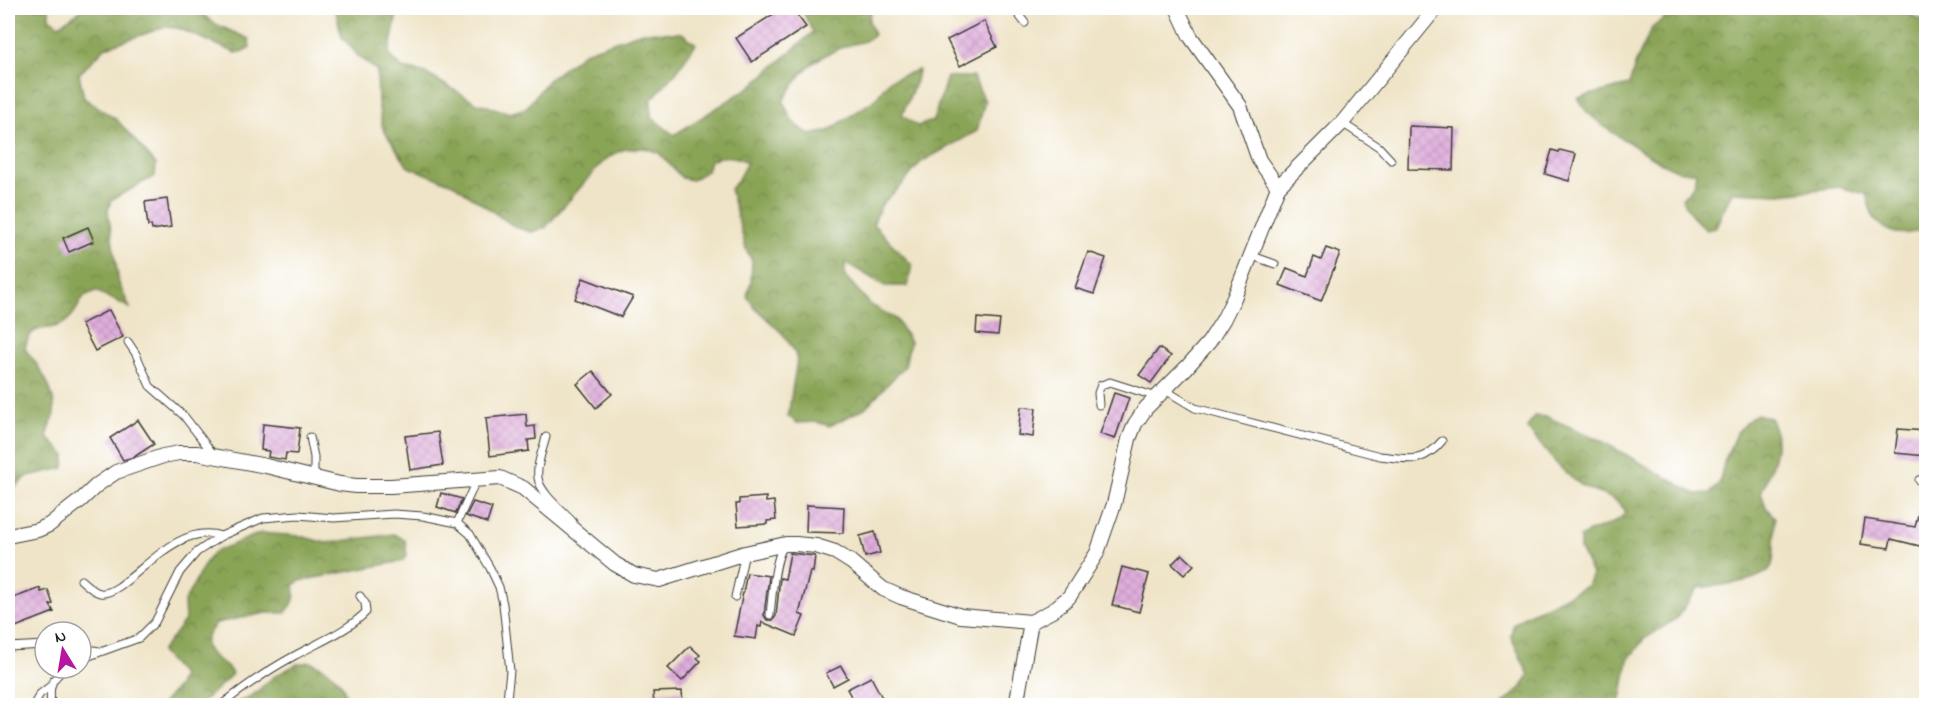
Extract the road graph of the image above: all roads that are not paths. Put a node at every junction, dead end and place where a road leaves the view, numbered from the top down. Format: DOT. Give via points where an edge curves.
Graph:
graph roads {
  1 [pos="1017,8"];
  2 [pos="1177,8"];
  3 [pos="1436,8"];
  4 [pos="1025,23"];
  5 [pos="1342,123"];
  6 [pos="1391,160"];
  7 [pos="1278,187"];
  8 [pos="1250,255"];
  9 [pos="1275,264"];
  10 [pos="128,342"];
  11 [pos="1161,393"];
  12 [pos="1099,405"];
  13 [pos="310,437"];
  14 [pos="546,437"];
  15 [pos="1442,441"];
  16 [pos="216,457"];
  17 [pos="1926,477"];
  18 [pos="477,478"];
  19 [pos="314,479"];
  20 [pos="1918,480"];
  21 [pos="457,523"];
  22 [pos="8,536"];
  23 [pos="221,536"];
  24 [pos="786,544"];
  25 [pos="592,545"];
  26 [pos="745,553"];
  27 [pos="81,580"];
  28 [pos="360,596"];
  29 [pos="735,597"];
  30 [pos="770,615"];
  31 [pos="1031,622"];
  32 [pos="33,646"];
  33 [pos="8,647"];
  34 [pos="93,650"];
  35 [pos="101,651"];
  36 [pos="93,654"];
  37 [pos="53,680"];
  38 [pos="49,687"];
  39 [pos="33,705"];
  40 [pos="51,705"];
  41 [pos="220,705"];
  42 [pos="504,705"];
  43 [pos="1017,705"];
  1 -- 4 [label="lane"];
  2 -- 7 [label="street" via="1190,36 1240,106 1259,160"];
  3 -- 5 [label="street"];
  5 -- 6 [label="lane" via="1379,147"];
  5 -- 7 [label="street"];
  7 -- 8 [label="street"];
  8 -- 9 [label="lane"];
  8 -- 11 [label="street" via="1234,298 1209,342"];
  10 -- 16 [label="lane" via="150,386 184,416"];
  11 -- 12 [label="lane" via="1110,382 1101,385"];
  11 -- 15 [label="lane" via="1195,408 1380,456 1425,457"];
  11 -- 31 [label="street" via="1136,423 1129,439 1114,504 1097,553 1069,597"];
  13 -- 19 [label="lane"];
  14 -- 25 [label="lane" via="538,465 542,490"];
  16 -- 19 [label="street"];
  16 -- 22 [label="street" via="179,453 133,465 97,485 49,525"];
  17 -- 20 [label="lane"];
  18 -- 19 [label="street" via="391,486"];
  18 -- 21 [label="lane"];
  18 -- 25 [label="street" via="500,478 523,488"];
  21 -- 23 [label="lane" via="394,514 334,518 298,515 263,518"];
  21 -- 42 [label="lane" via="481,551 501,595 510,671"];
  23 -- 27 [label="lane" via="197,533 106,592 98,593"];
  23 -- 35 [label="lane" via="197,552 180,573 155,622 139,638"];
  24 -- 26 [label="street"];
  24 -- 30 [label="lane" via="781,549"];
  24 -- 31 [label="street" via="835,552 901,597 961,616"];
  25 -- 26 [label="street" via="634,575 659,580"];
  26 -- 29 [label="lane"];
  28 -- 41 [label="lane" via="366,612 344,630 293,657"];
  31 -- 43 [label="street"];
  32 -- 33 [label="lane"];
  34 -- 35 [label="lane"];
  35 -- 36 [label="lane"];
  37 -- 38 [label="lane"];
  38 -- 39 [label="lane"];
  38 -- 40 [label="lane"];
}
